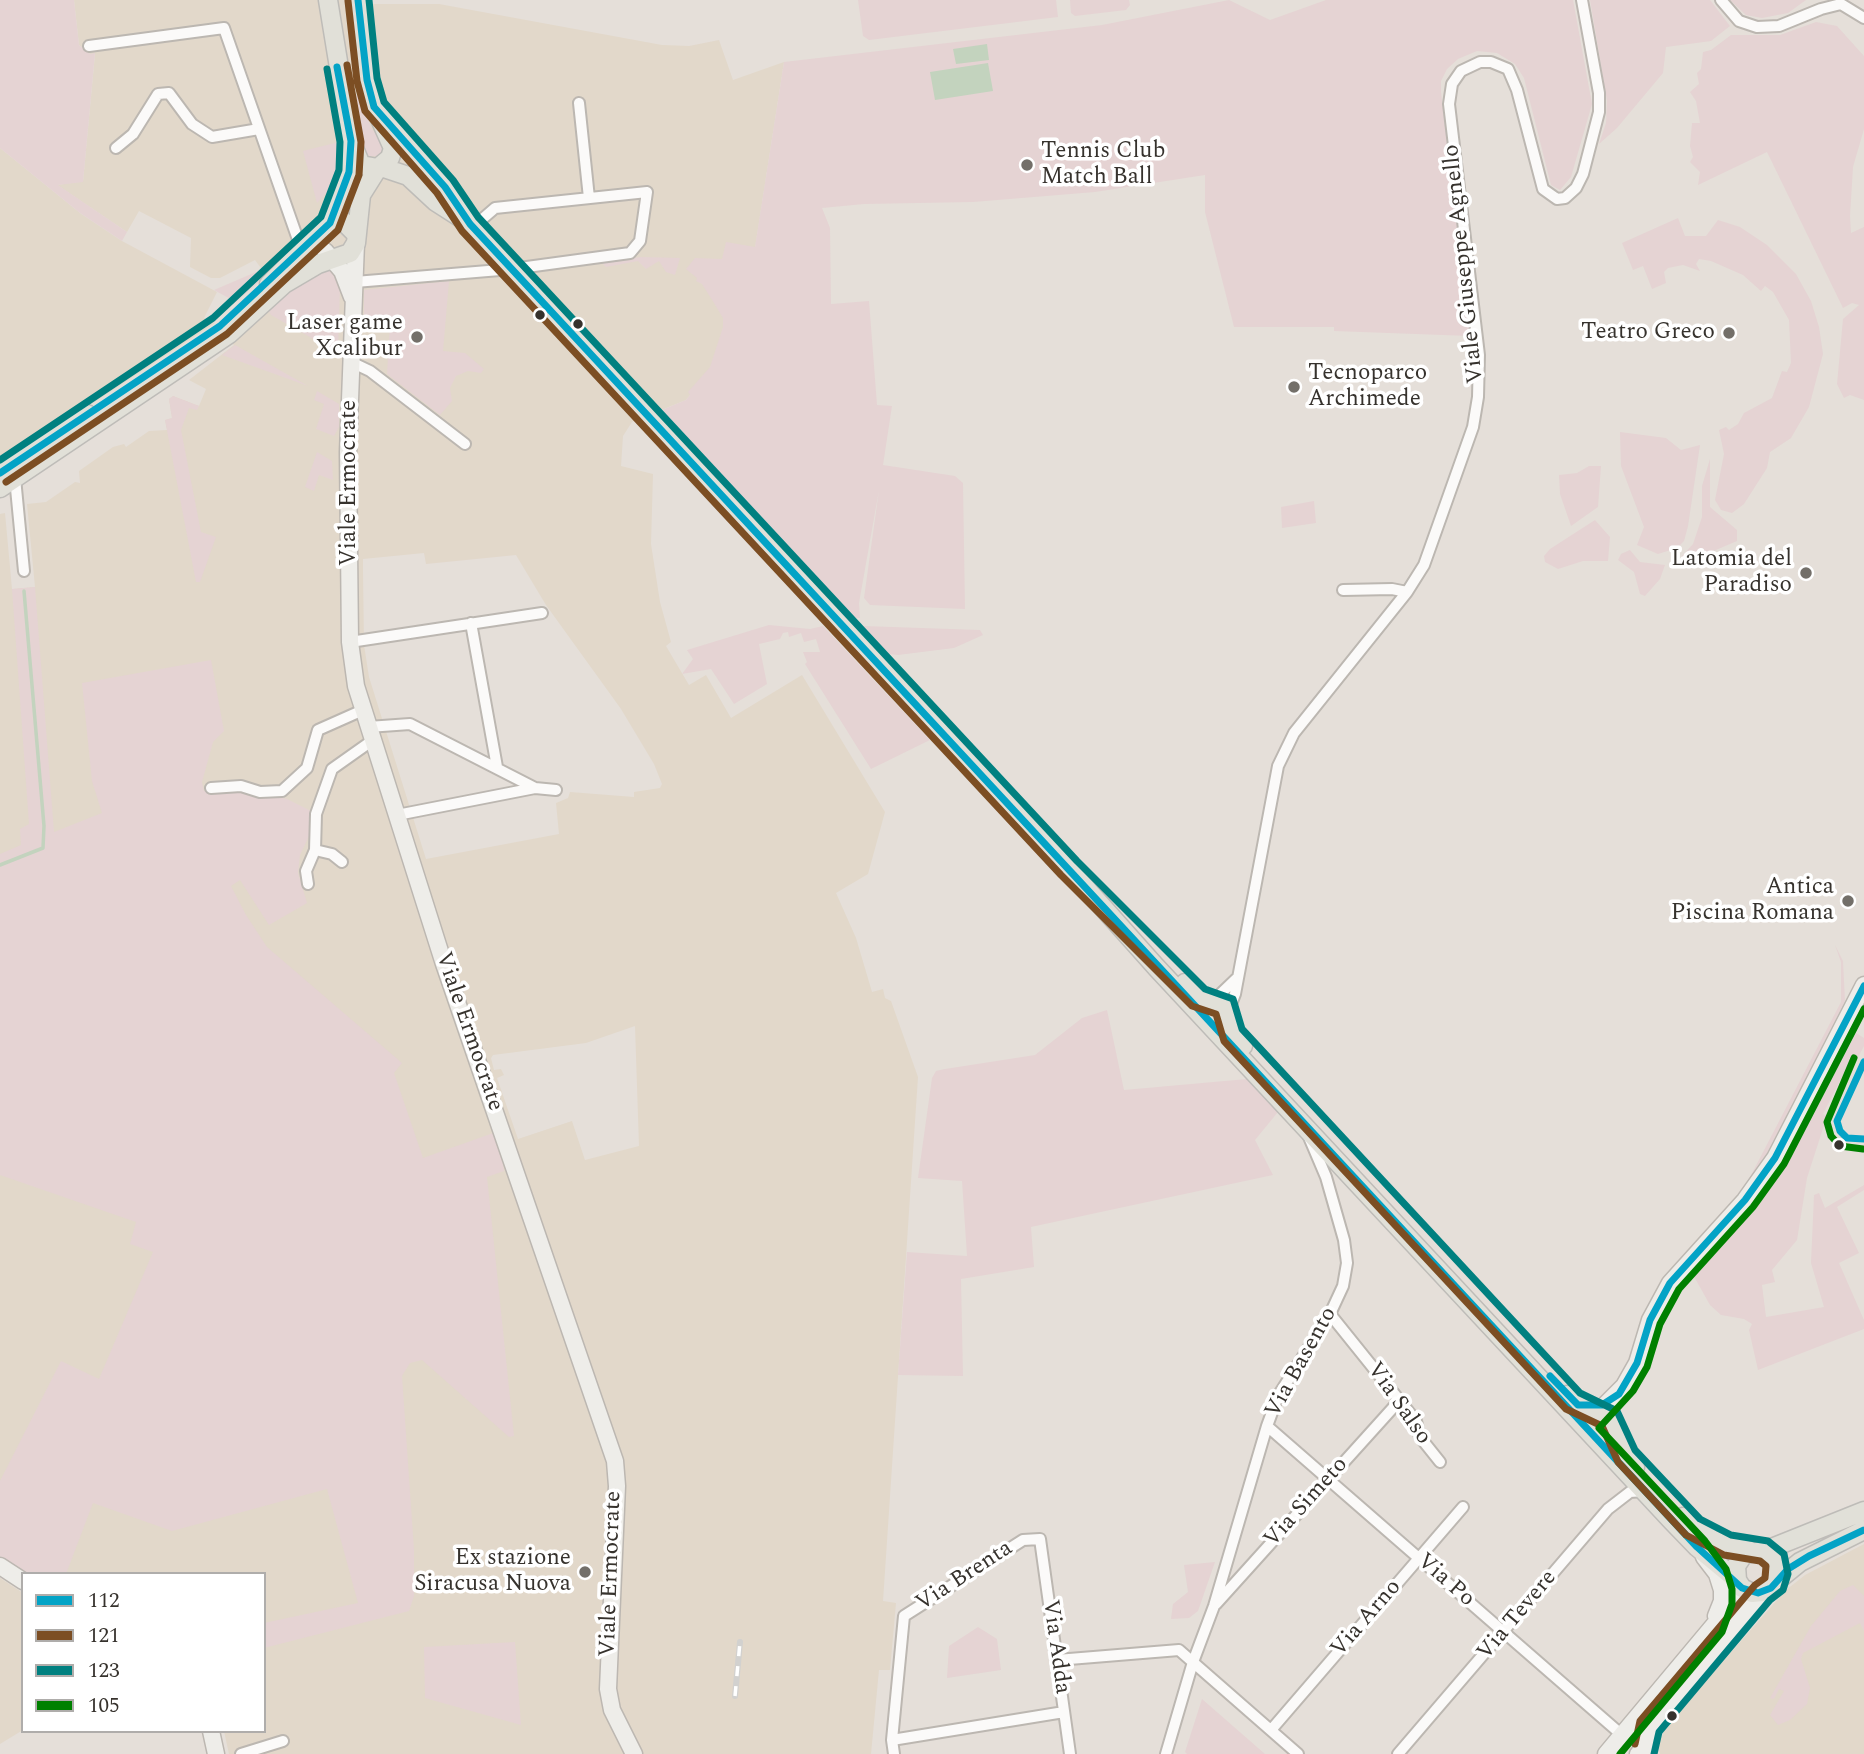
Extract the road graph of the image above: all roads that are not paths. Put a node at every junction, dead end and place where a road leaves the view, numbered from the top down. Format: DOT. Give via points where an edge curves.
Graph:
graph roads {
  1 [pos="358,0"];
  2 [pos="365,0"];
  3 [pos="1582,0"];
  4 [pos="1721,0"];
  5 [pos="1853,0"];
  6 [pos="326,3"];
  7 [pos="1842,4"];
  8 [pos="1864,18"];
  9 [pos="89,46"];
  10 [pos="363,48"];
  11 [pos="579,103"];
  12 [pos="374,107"];
  13 [pos="258,129"];
  14 [pos="351,141"];
  15 [pos="116,148"];
  16 [pos="379,168"];
  17 [pos="589,198"];
  18 [pos="326,226"];
  19 [pos="472,226"];
  20 [pos="356,238"];
  21 [pos="302,251"];
  22 [pos="332,256"];
  23 [pos="512,269"];
  24 [pos="354,290"];
  25 [pos="351,362"];
  26 [pos="465,444"];
  27 [pos="5,479"];
  28 [pos="23,571"];
  29 [pos="1343,590"];
  30 [pos="1407,592"];
  31 [pos="542,612"];
  32 [pos="471,623"];
  33 [pos="350,642"];
  34 [pos="363,710"];
  35 [pos="370,733"];
  36 [pos="497,767"];
  37 [pos="211,788"];
  38 [pos="535,788"];
  39 [pos="556,790"];
  40 [pos="397,815"];
  41 [pos="315,850"];
  42 [pos="342,862"];
  43 [pos="309,884"];
  44 [pos="1238,977"];
  45 [pos="1864,986"];
  46 [pos="1215,1013"];
  47 [pos="1305,1127"];
  48 [pos="1330,1314"];
  49 [pos="1399,1400"];
  50 [pos="1603,1408"];
  51 [pos="1267,1426"];
  52 [pos="1588,1431"];
  53 [pos="1440,1462"];
  54 [pos="1328,1480"];
  55 [pos="1645,1491"];
  56 [pos="1463,1507"];
  57 [pos="1864,1511"];
  58 [pos="1864,1530"];
  59 [pos="1040,1539"];
  60 [pos="1697,1547"];
  61 [pos="1757,1551"];
  62 [pos="1419,1559"];
  63 [pos="0,1566"];
  64 [pos="21,1580"];
  65 [pos="1738,1582"];
  66 [pos="1770,1586"];
  67 [pos="1214,1606"];
  68 [pos="1713,1626"];
  69 [pos="1504,1633"];
  70 [pos="1201,1641"];
  71 [pos="1179,1650"];
  72 [pos="1057,1660"];
  73 [pos="1193,1662"];
  74 [pos="1064,1712"];
  75 [pos="1271,1730"];
  76 [pos="1626,1730"];
  77 [pos="211,1733"];
  78 [pos="892,1740"];
  79 [pos="283,1741"];
  80 [pos="1642,1753"];
  81 [pos="216,1754"];
  82 [pos="241,1754"];
  83 [pos="634,1754"];
  84 [pos="894,1754"];
  85 [pos="1070,1754"];
  86 [pos="1166,1754"];
  87 [pos="1298,1754"];
  88 [pos="1398,1754"];
  89 [pos="1606,1754"];
  1 -- 10 [label="main road"];
  2 -- 10 [label="main road"];
  3 -- 30 [label="street, Viale Giuseppe Agnello" via="1599,112 1583,174 1564,198 1557,199 1543,189 1517,90 1507,69 1480,62 1461,71 1452,84 1449,104 1479,355 1478,397 1473,427 1432,546"];
  4 -- 7 [label="street" via="1739,21 1757,27 1779,26"];
  5 -- 7 [label="street"];
  6 -- 14 [label="main road"];
  7 -- 8 [label="street"];
  9 -- 13 [label="street" via="224,28"];
  10 -- 12 [label="main road"];
  11 -- 17 [label="street"];
  12 -- 16 [label="main road" via="393,148"];
  12 -- 19 [label="main road" via="445,187"];
  13 -- 15 [label="street" via="212,137 192,124 169,93 158,94 133,134"];
  13 -- 21 [label="street"];
  14 -- 16 [label="main road" via="361,165"];
  14 -- 18 [label="main road" via="349,172"];
  16 -- 19 [label="main road" via="408,176"];
  16 -- 20 [label="main road" via="361,195"];
  17 -- 19 [label="street" via="495,208"];
  17 -- 23 [label="street" via="647,192 640,241 630,253"];
  18 -- 20 [label="main road" via="343,221"];
  18 -- 21 [label="main road"];
  18 -- 22 [label="main road" via="320,241"];
  19 -- 23 [label="main road"];
  20 -- 22 [label="main road" via="350,253"];
  20 -- 24 [label="main road, Viale Ermocrate"];
  21 -- 27 [label="main road" via="220,326"];
  22 -- 24 [label="main road"];
  22 -- 27 [label="main road" via="284,284 229,334"];
  23 -- 24 [label="street"];
  23 -- 46 [label="main road" via="1069,868"];
  24 -- 25 [label="main road, Viale Ermocrate"];
  25 -- 26 [label="street" via="370,371"];
  25 -- 33 [label="main road, Viale Ermocrate"];
  27 -- 28 [label="street"];
  29 -- 30 [label="street"];
  30 -- 44 [label="street, Viale Giuseppe Agnello" via="1294,733 1278,766"];
  31 -- 32 [label="street"];
  32 -- 33 [label="street"];
  32 -- 36 [label="street"];
  33 -- 34 [label="main road, Viale Ermocrate"];
  34 -- 35 [label="main road, Viale Ermocrate"];
  34 -- 37 [label="street" via="318,730 307,768 282,791"];
  35 -- 36 [label="street" via="410,724"];
  35 -- 40 [label="main road, Viale Ermocrate"];
  35 -- 41 [label="street" via="332,769 316,814"];
  36 -- 38 [label="street"];
  38 -- 39 [label="street"];
  38 -- 40 [label="street"];
  40 -- 83 [label="main road, Viale Ermocrate" via="615,1461 608,1689 616,1720"];
  41 -- 42 [label="street"];
  41 -- 43 [label="street" via="306,872"];
  44 -- 46 [label="street, Viale Giuseppe Agnello"];
  44 -- 46 [label="street"];
  45 -- 50 [label="main road" via="1775,1158 1745,1200 1670,1283 1650,1320 1637,1363 1619,1394"];
  46 -- 47 [label="main road"];
  46 -- 50 [label="main road" via="1578,1405"];
  47 -- 48 [label="street, Via Basento" via="1326,1177 1345,1251 1343,1286"];
  47 -- 52 [label="main road"];
  48 -- 49 [label="street, Via Salso"];
  48 -- 51 [label="street, Via Basento" via="1278,1396"];
  49 -- 53 [label="street, Via Salso"];
  49 -- 54 [label="street, Via Simeto"];
  50 -- 52 [label="main road" via="1589,1423"];
  50 -- 61 [label="main road" via="1629,1460 1694,1528 1713,1540"];
  51 -- 54 [label="street, Via Po"];
  51 -- 67 [label="street, Via Basento"];
  52 -- 55 [label="main road"];
  54 -- 62 [label="street, Via Po"];
  54 -- 67 [label="street, Via Simeto"];
  55 -- 60 [label="main road"];
  55 -- 69 [label="street, Via Tevere" via="1630,1492 1608,1509"];
  56 -- 62 [label="street, Via Arno"];
  57 -- 61 [label="main road"];
  58 -- 66 [label="main road" via="1809,1556"];
  59 -- 72 [label="street, Via Adda"];
  59 -- 78 [label="street, Via Brenta" via="1023,1539 904,1616"];
  60 -- 65 [label="main road"];
  60 -- 68 [label="main road" via="1717,1574 1722,1590"];
  61 -- 65 [label="main road" via="1739,1559"];
  61 -- 66 [label="main road" via="1778,1567"];
  62 -- 69 [label="street, Via Po"];
  62 -- 75 [label="street, Via Arno"];
  63 -- 64 [label="main road"];
  65 -- 66 [label="main road" via="1747,1591"];
  65 -- 68 [label="main road" via="1737,1595"];
  66 -- 80 [label="main road" via="1649,1727"];
  67 -- 70 [label="street, Via Basento"];
  68 -- 76 [label="main road"];
  69 -- 76 [label="street, Via Po"];
  69 -- 88 [label="street, Via Tevere"];
  70 -- 71 [label="street"];
  70 -- 73 [label="street, Via Basento"];
  71 -- 72 [label="street"];
  71 -- 73 [label="street"];
  72 -- 74 [label="street, Via Adda"];
  73 -- 75 [label="street"];
  73 -- 86 [label="street"];
  74 -- 78 [label="street"];
  74 -- 85 [label="street, Via Adda"];
  75 -- 87 [label="street"];
  76 -- 80 [label="main road"];
  76 -- 89 [label="main road"];
  77 -- 81 [label="main road"];
  78 -- 84 [label="street, Via Brenta"];
  79 -- 82 [label="street"];
}
